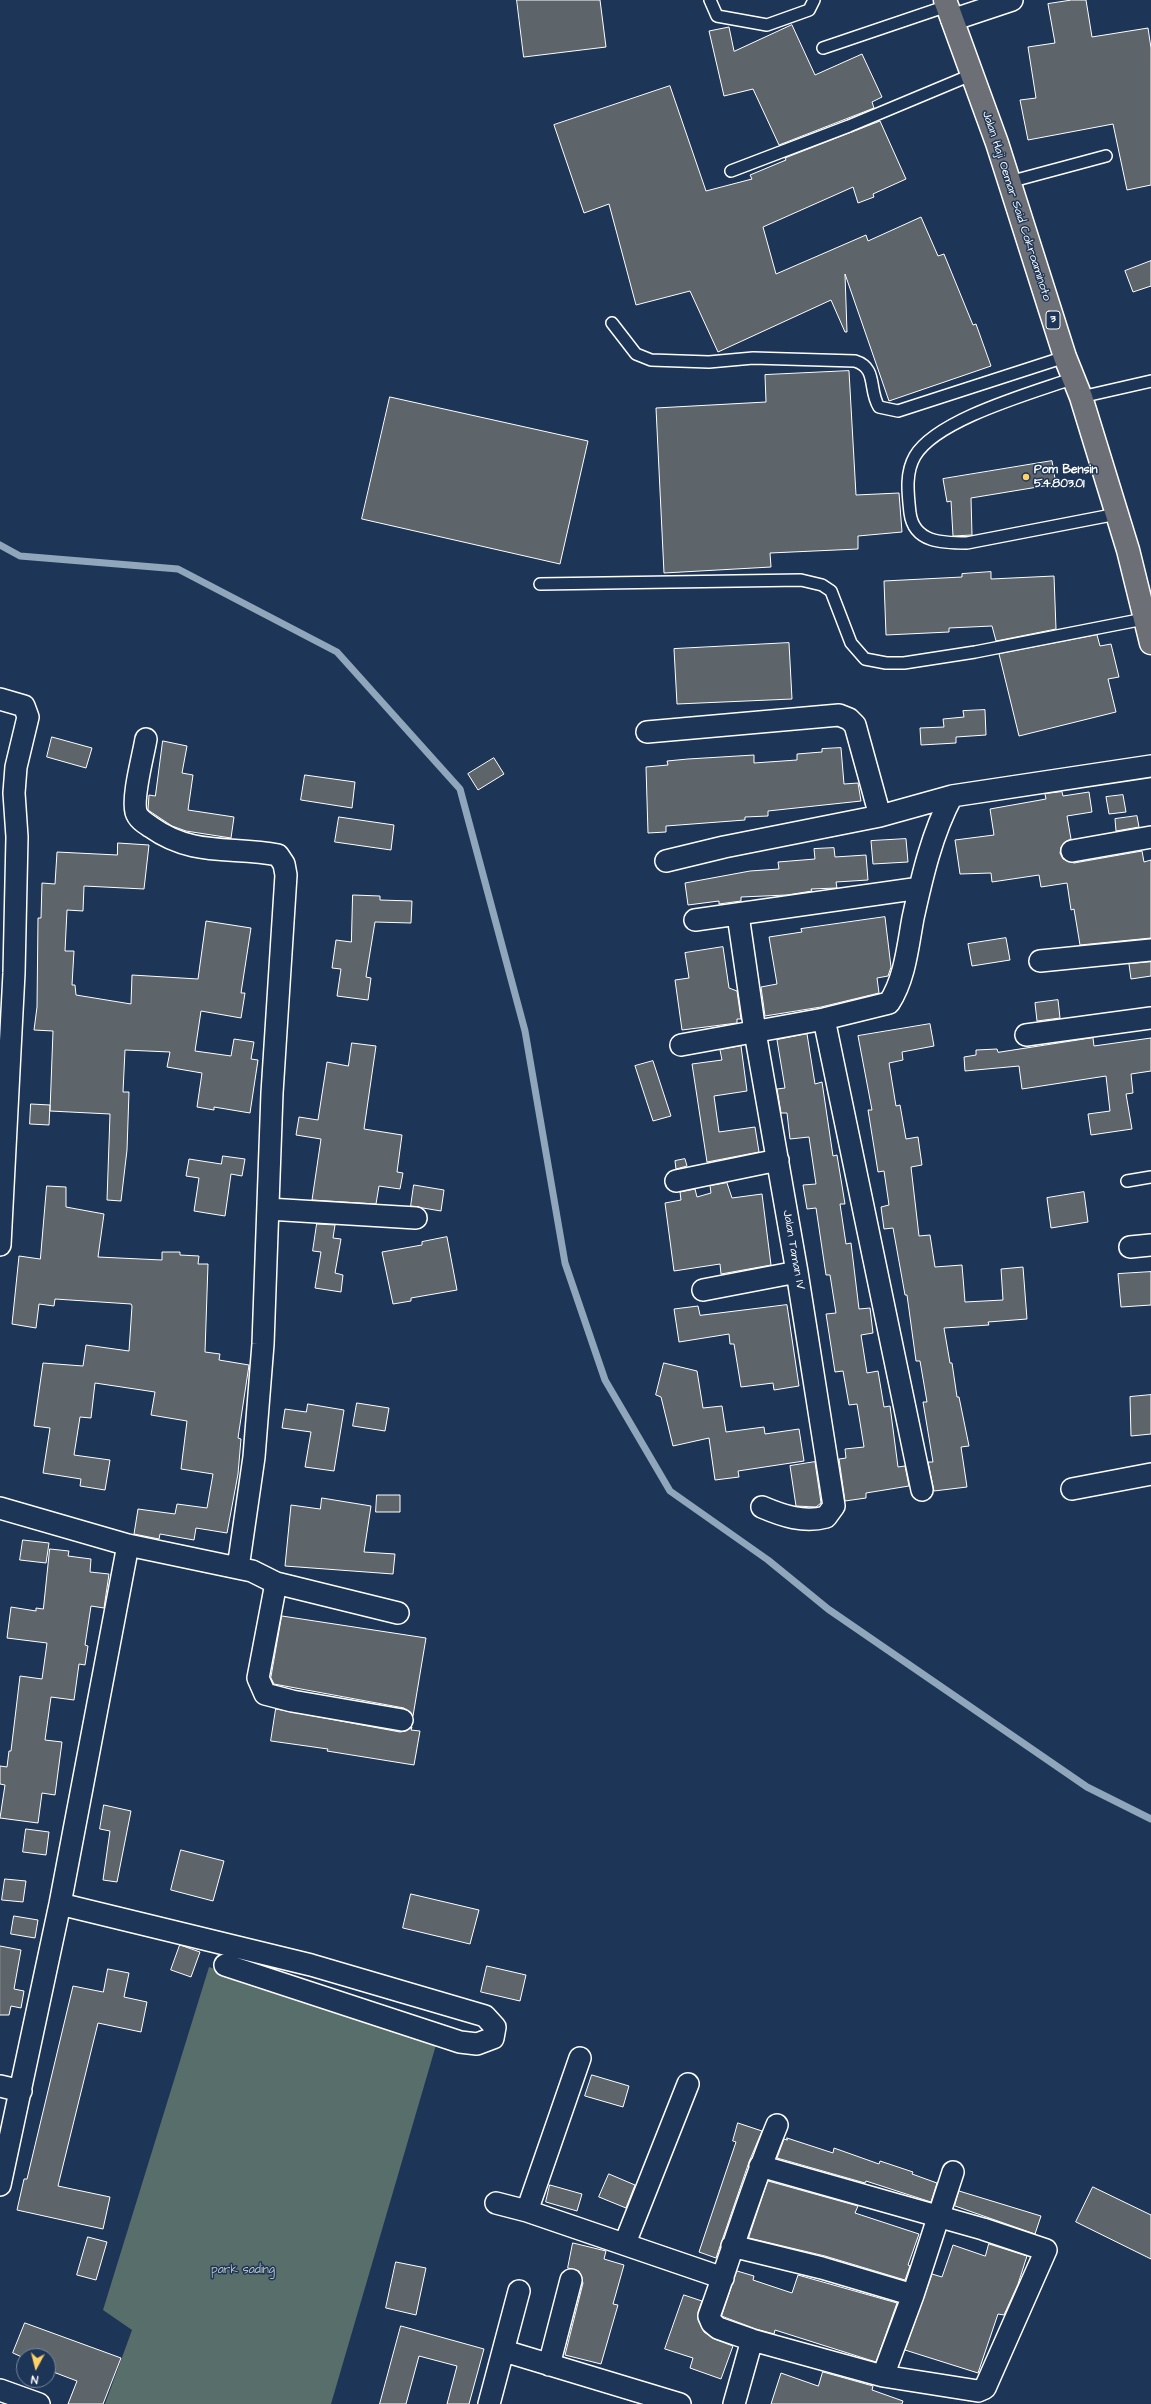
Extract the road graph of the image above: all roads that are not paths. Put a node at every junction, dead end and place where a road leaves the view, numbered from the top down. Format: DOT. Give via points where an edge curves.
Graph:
graph roads {
  1 [pos="710,0"];
  2 [pos="814,0"];
  3 [pos="1003,2"];
  4 [pos="948,9"];
  5 [pos="823,48"];
  6 [pos="971,75"];
  7 [pos="1106,156"];
  8 [pos="731,171"];
  9 [pos="1009,182"];
  10 [pos="612,323"];
  11 [pos="1065,357"];
  12 [pos="1151,381"];
  13 [pos="1078,387"];
  14 [pos="1117,514"];
  15 [pos="540,584"];
  16 [pos="1144,619"];
  17 [pos="1151,643"];
  18 [pos="0,699"];
  19 [pos="647,732"];
  20 [pos="146,739"];
  21 [pos="1151,766"];
  22 [pos="952,796"];
  23 [pos="880,816"];
  24 [pos="8,836"];
  25 [pos="1151,837"];
  26 [pos="1072,851"];
  27 [pos="666,861"];
  28 [pos="920,888"];
  29 [pos="738,915"];
  30 [pos="695,920"];
  31 [pos="1151,950"];
  32 [pos="1040,962"];
  33 [pos="1151,1018"];
  34 [pos="824,1019"];
  35 [pos="755,1032"];
  36 [pos="1026,1035"];
  37 [pos="681,1045"];
  38 [pos="778,1160"];
  39 [pos="1151,1177"];
  40 [pos="676,1181"];
  41 [pos="1128,1181"];
  42 [pos="268,1209"];
  43 [pos="416,1218"];
  44 [pos="0,1245"];
  45 [pos="1151,1245"];
  46 [pos="1130,1247"];
  47 [pos="797,1272"];
  48 [pos="703,1290"];
  49 [pos="1151,1474"];
  50 [pos="1072,1489"];
  51 [pos="922,1490"];
  52 [pos="762,1507"];
  53 [pos="0,1508"];
  54 [pos="128,1545"];
  55 [pos="238,1568"];
  56 [pos="276,1583"];
  57 [pos="398,1613"];
  58 [pos="402,1720"];
  59 [pos="60,1904"];
  60 [pos="224,1964"];
  61 [pos="580,2058"];
  62 [pos="688,2084"];
  63 [pos="0,2086"];
  64 [pos="21,2091"];
  65 [pos="777,2125"];
  66 [pos="760,2166"];
  67 [pos="953,2172"];
  68 [pos="1,2180"];
  69 [pos="496,2203"];
  70 [pos="527,2211"];
  71 [pos="940,2217"];
  72 [pos="625,2243"];
  73 [pos="732,2246"];
  74 [pos="723,2278"];
  75 [pos="571,2280"];
  76 [pos="519,2291"];
  77 [pos="913,2295"];
  78 [pos="752,2340"];
  79 [pos="511,2353"];
  80 [pos="549,2365"];
  81 [pos="882,2376"];
  82 [pos="0,2390"];
  83 [pos="39,2404"];
  84 [pos="489,2404"];
  85 [pos="680,2404"];
  86 [pos="734,2404"];
  1 -- 2 [label="lane" via="717,16 767,25 809,10"];
  3 -- 4 [label="street"];
  4 -- 5 [label="lane"];
  4 -- 6 [label="highway, Jalan Haji Oemar Said Cokroaminoto / 3"];
  6 -- 8 [label="lane" via="849,126"];
  6 -- 9 [label="highway, Jalan Haji Oemar Said Cokroaminoto / 3"];
  7 -- 9 [label="lane"];
  9 -- 11 [label="highway, Jalan Haji Oemar Said Cokroaminoto / 3"];
  10 -- 11 [label="lane" via="636,354 651,360 709,362 753,358 855,361 866,366 870,372 875,401 879,407 898,411"];
  11 -- 13 [label="highway, Jalan Haji Oemar Said Cokroaminoto / 3"];
  12 -- 13 [label="lane"];
  13 -- 14 [label="highway, Jalan Haji Oemar Said Cokroaminoto / 3"];
  13 -- 14 [label="lane" via="988,409 946,428 925,442 914,457 908,476 907,491 912,523 920,535 928,539 944,543 968,543"];
  14 -- 16 [label="highway, Jalan Haji Oemar Said Cokroaminoto / 3"];
  15 -- 16 [label="lane" via="801,580 814,582 831,591 850,643 865,659 886,663 904,663 975,652"];
  16 -- 17 [label="highway, Jalan Haji Oemar Said Cokroaminoto / 3"];
  18 -- 24 [label="street" via="24,706 28,717 16,767"];
  19 -- 23 [label="street" via="839,715 855,725"];
  20 -- 42 [label="street" via="135,798 140,819 164,835 187,845 207,850 273,854 278,855 284,864 286,905 280,953 272,1086"];
  21 -- 22 [label="street"];
  22 -- 23 [label="street"];
  22 -- 28 [label="street" via="942,815"];
  23 -- 27 [label="street"];
  24 -- 44 [label="street" via="8,1113"];
  25 -- 26 [label="street"];
  28 -- 29 [label="street"];
  28 -- 34 [label="street" via="904,962 889,1003"];
  29 -- 30 [label="street"];
  29 -- 35 [label="street, Jalan Taman IV"];
  31 -- 32 [label="street"];
  33 -- 36 [label="street"];
  34 -- 35 [label="street"];
  34 -- 51 [label="street"];
  35 -- 37 [label="street"];
  35 -- 38 [label="street, Jalan Taman IV"];
  38 -- 40 [label="street"];
  38 -- 47 [label="street, Jalan Taman IV"];
  39 -- 41 [label="lane"];
  42 -- 43 [label="street"];
  42 -- 55 [label="street" via="263,1344 254,1458"];
  45 -- 46 [label="street"];
  47 -- 48 [label="street"];
  47 -- 52 [label="street, Jalan Taman IV" via="834,1506 826,1517 807,1519 779,1515"];
  49 -- 50 [label="street"];
  53 -- 54 [label="street"];
  54 -- 55 [label="street"];
  54 -- 59 [label="street"];
  55 -- 56 [label="street" via="252,1570"];
  56 -- 57 [label="street"];
  56 -- 58 [label="street" via="258,1678 265,1694 292,1702"];
  59 -- 60 [label="street" via="310,1965 485,2016 495,2027 493,2038 477,2044 460,2042"];
  59 -- 64 [label="street"];
  61 -- 70 [label="street"];
  62 -- 72 [label="street"];
  63 -- 64 [label="street"];
  64 -- 68 [label="street"];
  65 -- 66 [label="street"];
  66 -- 71 [label="street"];
  66 -- 73 [label="street"];
  67 -- 71 [label="street"];
  69 -- 70 [label="street"];
  70 -- 72 [label="street"];
  71 -- 77 [label="street"];
  71 -- 81 [label="street" via="1024,2241 1046,2250 986,2388 978,2391"];
  72 -- 74 [label="street"];
  73 -- 74 [label="street"];
  73 -- 77 [label="street" via="822,2268"];
  74 -- 78 [label="street" via="709,2316 712,2323 718,2328"];
  75 -- 80 [label="street"];
  76 -- 84 [label="street"];
  77 -- 81 [label="street"];
  78 -- 81 [label="street"];
  78 -- 86 [label="street"];
  79 -- 80 [label="street"];
  80 -- 85 [label="street"];
  82 -- 83 [label="street"];
}
